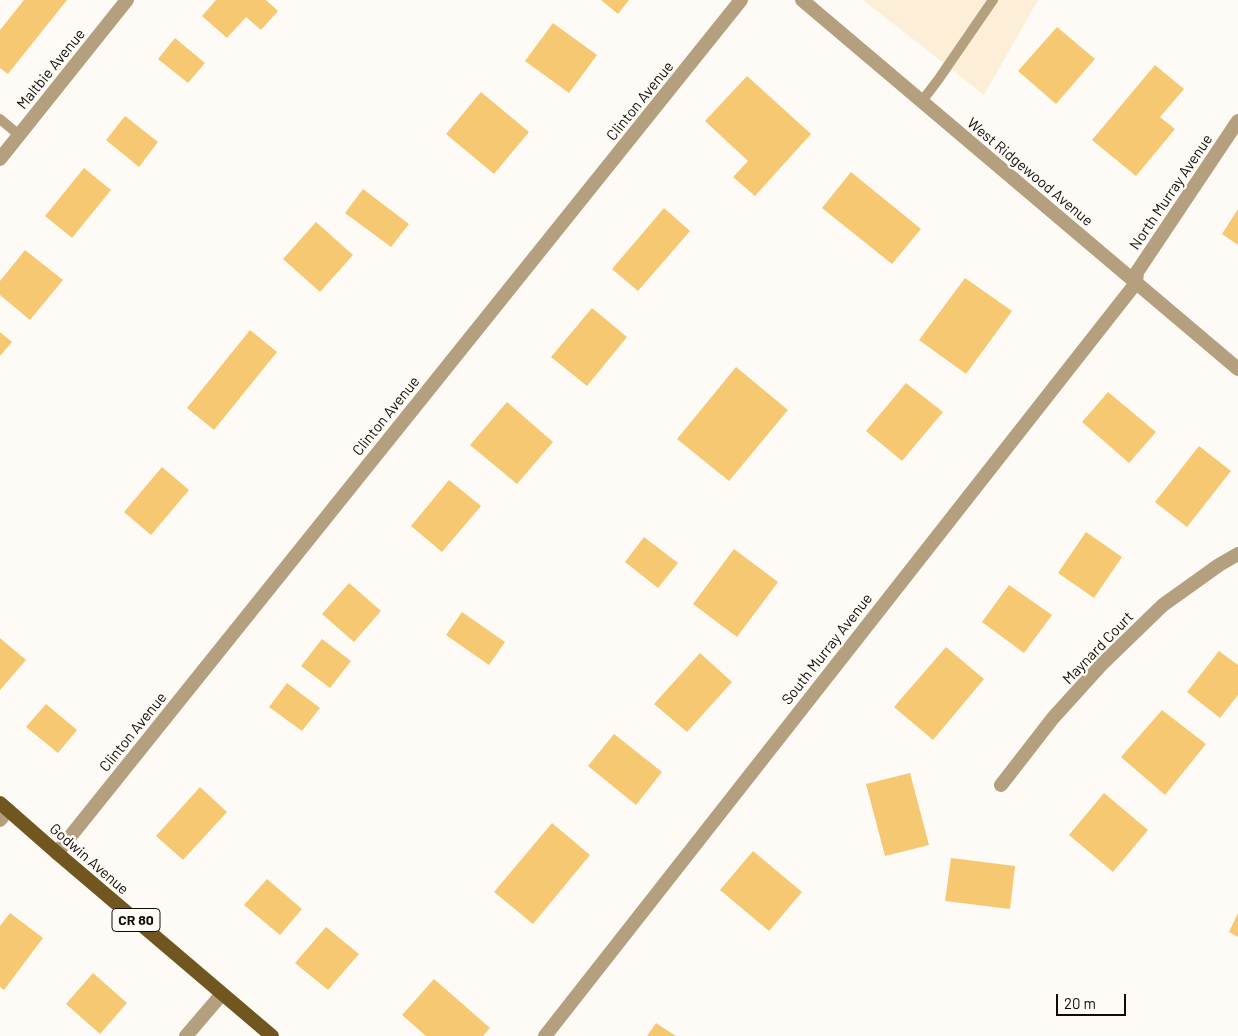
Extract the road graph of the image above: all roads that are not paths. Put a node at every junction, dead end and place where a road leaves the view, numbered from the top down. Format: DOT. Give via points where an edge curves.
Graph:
graph roads {
  1 [pos="127,0"];
  2 [pos="742,0"];
  3 [pos="802,0"];
  4 [pos="993,0"];
  5 [pos="922,101"];
  6 [pos="0,119"];
  7 [pos="1238,121"];
  8 [pos="19,135"];
  9 [pos="0,159"];
  10 [pos="1136,283"];
  11 [pos="1238,369"];
  12 [pos="1238,554"];
  13 [pos="1001,786"];
  14 [pos="3,811"];
  15 [pos="57,853"];
  16 [pos="222,994"];
  17 [pos="186,1036"];
  18 [pos="272,1036"];
  19 [pos="545,1036"];
  1 -- 8 [label="street, Maltbie Avenue"];
  2 -- 15 [label="street, Clinton Avenue"];
  3 -- 5 [label="street, West Ridgewood Avenue"];
  4 -- 5 [label="lane"];
  5 -- 10 [label="street, West Ridgewood Avenue"];
  6 -- 8 [label="lane"];
  7 -- 10 [label="street, North Murray Avenue" via="1137,272"];
  8 -- 9 [label="street, Maltbie Avenue"];
  10 -- 11 [label="street, West Ridgewood Avenue"];
  10 -- 19 [label="street, South Murray Avenue"];
  12 -- 13 [label="street, Maynard Court" via="1149,618 1053,718"];
  14 -- 15 [label="main road, Godwin Avenue / CR 80"];
  15 -- 16 [label="main road, Godwin Avenue / CR 80"];
  16 -- 17 [label="street"];
  16 -- 18 [label="main road, Godwin Avenue / CR 80"];
}
